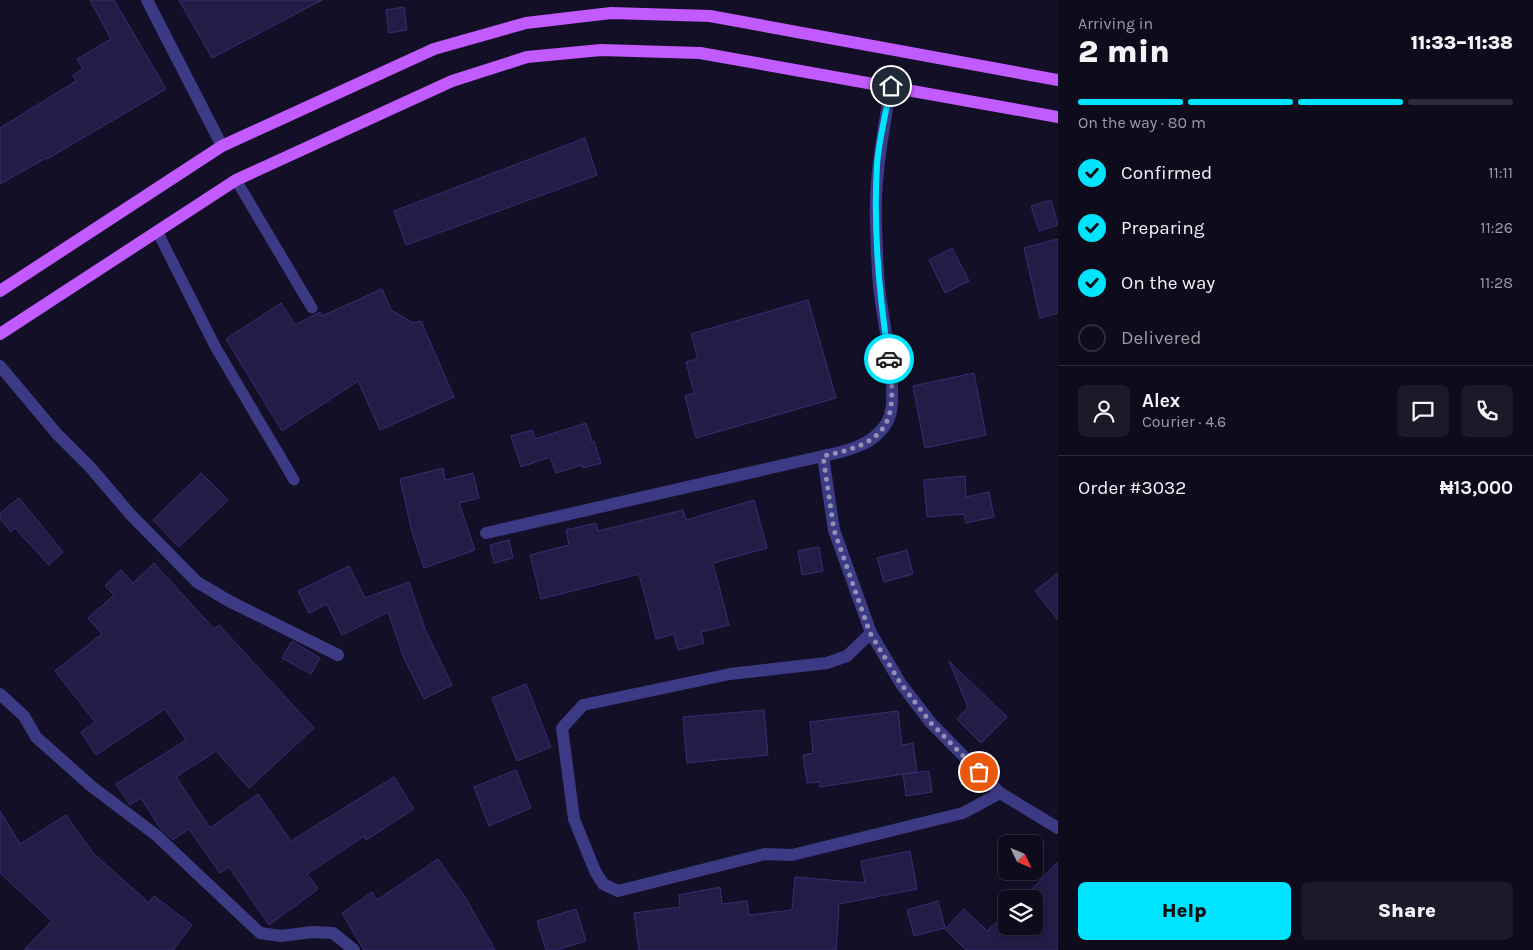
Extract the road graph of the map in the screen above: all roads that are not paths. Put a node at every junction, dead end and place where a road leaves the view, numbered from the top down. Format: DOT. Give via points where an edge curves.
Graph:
graph roads {
  1 [pos="147,0"];
  2 [pos="1058,80"];
  3 [pos="891,86"];
  4 [pos="1058,117"];
  5 [pos="222,146"];
  6 [pos="236,180"];
  7 [pos="157,232"];
  8 [pos="0,291"];
  9 [pos="312,308"];
  10 [pos="0,334"];
  11 [pos="0,366"];
  12 [pos="823,456"];
  13 [pos="294,480"];
  14 [pos="486,533"];
  15 [pos="870,633"];
  16 [pos="338,655"];
  17 [pos="0,694"];
  18 [pos="1000,793"];
  19 [pos="1058,828"];
  20 [pos="354,950"];
  1 -- 5 [label="street"];
  2 -- 5 [label="main road" via="710,16 611,13 526,23 434,50"];
  3 -- 4 [label="main road"];
  3 -- 6 [label="main road" via="700,53 601,50 527,57 452,81"];
  3 -- 12 [label="street" via="877,163 876,223 879,292 892,386 890,417 879,433 854,449"];
  5 -- 8 [label="main road"];
  6 -- 7 [label="main road"];
  6 -- 9 [label="lane"];
  7 -- 10 [label="main road"];
  7 -- 13 [label="lane" via="216,348"];
  11 -- 16 [label="street" via="57,434 197,582 229,602"];
  12 -- 14 [label="street"];
  12 -- 15 [label="street" via="834,530"];
  15 -- 18 [label="street" via="901,684 931,723"];
  15 -- 18 [label="street" via="847,656 827,663 730,674 583,705 562,728 574,819 603,884 618,891 766,854 792,855 963,813"];
  17 -- 20 [label="street" via="24,716 36,737 91,786 156,835 260,934 333,933"];
  18 -- 19 [label="street"];
}
